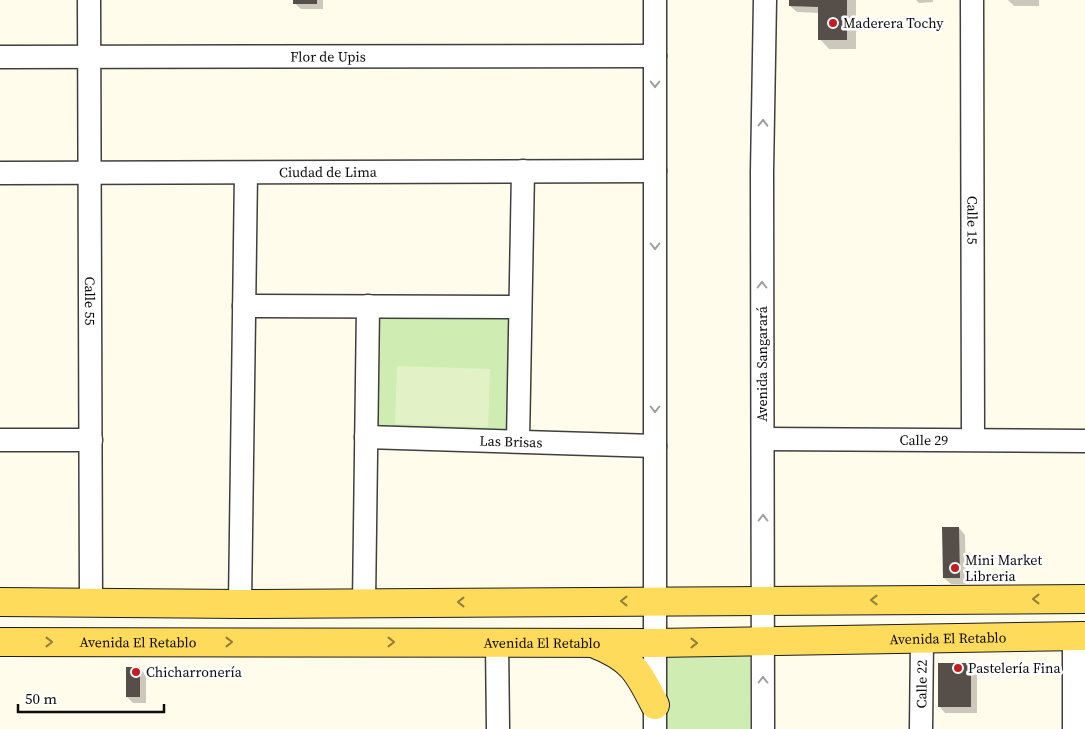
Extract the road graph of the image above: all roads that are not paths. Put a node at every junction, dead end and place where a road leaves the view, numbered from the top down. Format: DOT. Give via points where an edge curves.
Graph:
graph roads {
  1 [pos="89,0"];
  2 [pos="655,0"];
  3 [pos="765,0"];
  4 [pos="972,0"];
  5 [pos="89,56"];
  6 [pos="655,56"];
  7 [pos="0,58"];
  8 [pos="523,171"];
  9 [pos="655,171"];
  10 [pos="0,173"];
  11 [pos="90,173"];
  12 [pos="246,173"];
  13 [pos="244,306"];
  14 [pos="368,306"];
  15 [pos="520,307"];
  16 [pos="366,437"];
  17 [pos="763,439"];
  18 [pos="973,439"];
  19 [pos="0,440"];
  20 [pos="91,440"];
  21 [pos="1085,441"];
  22 [pos="518,442"];
  23 [pos="655,446"];
  24 [pos="1085,599"];
  25 [pos="763,600"];
  26 [pos="655,601"];
  27 [pos="0,602"];
  28 [pos="91,602"];
  29 [pos="364,603"];
  30 [pos="240,604"];
  31 [pos="1080,636"];
  32 [pos="922,639"];
  33 [pos="0,642"];
  34 [pos="498,642"];
  35 [pos="591,642"];
  36 [pos="763,642"];
  37 [pos="655,643"];
  38 [pos="655,717"];
  39 [pos="498,729"];
  40 [pos="763,729"];
  41 [pos="921,729"];
  42 [pos="1074,729"];
  1 -- 5 [label="street, Calle 55"];
  2 -- 6 [label="street"];
  17 -- 3 [label="street, Avenida Sangarará, one-way"];
  4 -- 18 [label="street, Calle 15"];
  5 -- 6 [label="street, Flor de Upis"];
  5 -- 7 [label="street, Flor de Upis"];
  5 -- 11 [label="street, Calle 55"];
  6 -- 9 [label="street, one-way"];
  8 -- 9 [label="street, Ciudad de Lima"];
  8 -- 12 [label="street, Ciudad de Lima"];
  8 -- 15 [label="street"];
  9 -- 23 [label="street, one-way"];
  10 -- 11 [label="street, Ciudad de Lima"];
  11 -- 12 [label="street, Ciudad de Lima"];
  11 -- 20 [label="street, Calle 55"];
  12 -- 13 [label="street"];
  13 -- 14 [label="street"];
  13 -- 30 [label="street"];
  14 -- 15 [label="street"];
  14 -- 16 [label="street"];
  15 -- 22 [label="street"];
  16 -- 22 [label="street, Las Brisas"];
  16 -- 29 [label="street"];
  17 -- 18 [label="street, Calle 29"];
  25 -- 17 [label="street, Avenida Sangarará, one-way"];
  18 -- 21 [label="street, Calle 29"];
  19 -- 20 [label="street"];
  20 -- 28 [label="street, Calle 55"];
  22 -- 23 [label="street, Las Brisas"];
  23 -- 26 [label="street"];
  24 -- 25 [label="main road, one-way"];
  25 -- 26 [label="main road"];
  25 -- 36 [label="street, Avenida Sangarará"];
  26 -- 29 [label="main road, one-way"];
  26 -- 37 [label="street"];
  27 -- 28 [label="main road"];
  28 -- 30 [label="main road"];
  29 -- 30 [label="main road"];
  31 -- 32 [label="main road, Avenida El Retablo"];
  31 -- 42 [label="street"];
  32 -- 36 [label="main road, Avenida El Retablo"];
  32 -- 41 [label="street, Calle 22"];
  33 -- 34 [label="main road, Avenida El Retablo, one-way"];
  34 -- 35 [label="main road, Avenida El Retablo"];
  34 -- 39 [label="street"];
  35 -- 37 [label="main road, Avenida El Retablo"];
  35 -- 38 [label="main road" via="614,652 638,674"];
  37 -- 36 [label="main road, Avenida El Retablo, one-way"];
  40 -- 36 [label="street, Avenida Sangarará, one-way"];
  37 -- 38 [label="street"];
}
